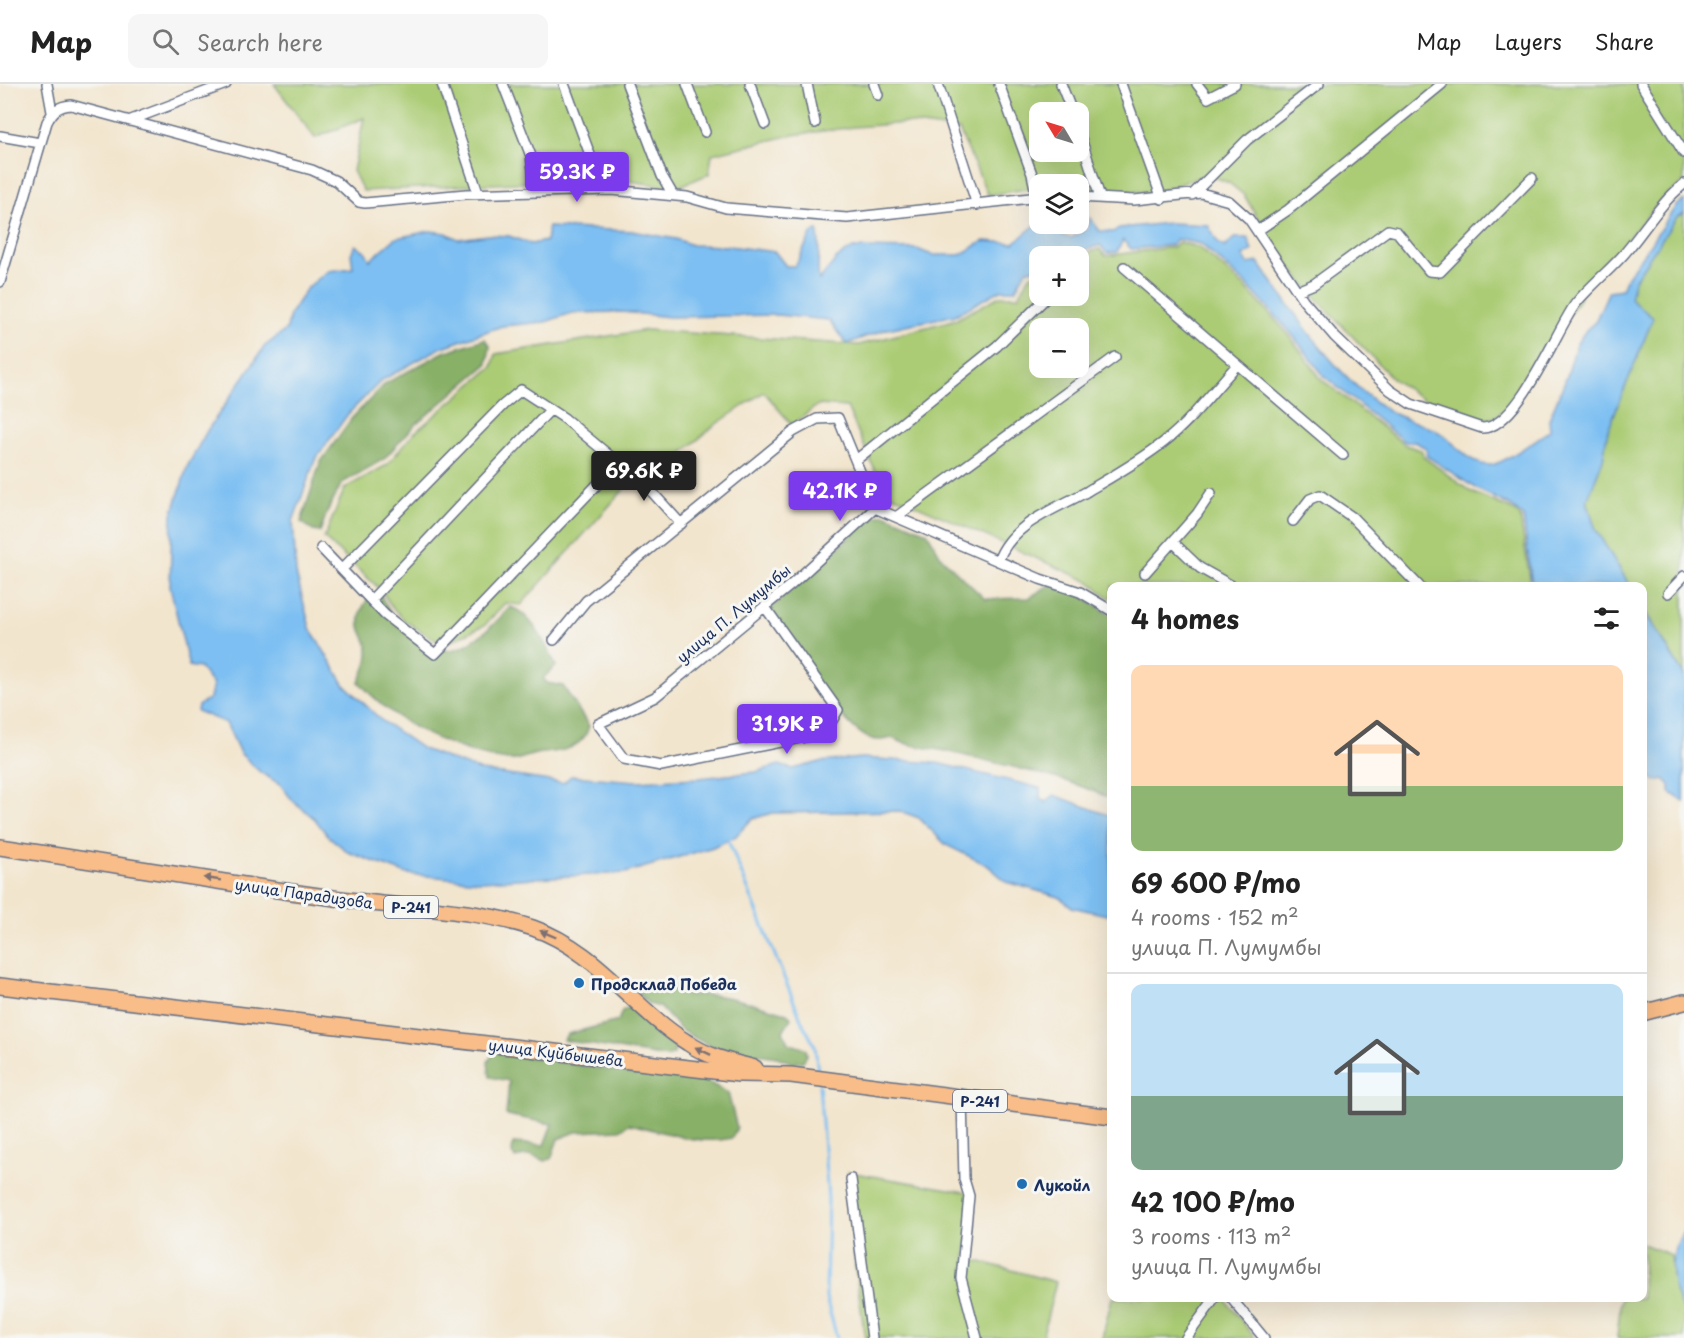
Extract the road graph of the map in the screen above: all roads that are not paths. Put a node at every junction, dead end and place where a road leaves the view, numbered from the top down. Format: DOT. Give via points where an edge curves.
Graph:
graph roads {
  1 [pos="47,84"];
  2 [pos="226,84"];
  3 [pos="442,84"];
  4 [pos="503,84"];
  5 [pos="564,84"];
  6 [pos="627,84"];
  7 [pos="687,84"];
  8 [pos="750,84"];
  9 [pos="807,84"];
  10 [pos="874,84"];
  11 [pos="938,84"];
  12 [pos="999,84"];
  13 [pos="1061,84"];
  14 [pos="1121,84"];
  15 [pos="1197,84"];
  16 [pos="1235,84"];
  17 [pos="1319,84"];
  18 [pos="1442,84"];
  19 [pos="1641,84"];
  20 [pos="878,95"];
  21 [pos="1068,102"];
  22 [pos="52,112"];
  23 [pos="131,120"];
  24 [pos="815,123"];
  25 [pos="765,124"];
  26 [pos="705,132"];
  27 [pos="0,136"];
  28 [pos="40,143"];
  29 [pos="1684,153"];
  30 [pos="1089,162"];
  31 [pos="1032,174"];
  32 [pos="1532,178"];
  33 [pos="1684,184"];
  34 [pos="536,190"];
  35 [pos="603,190"];
  36 [pos="478,193"];
  37 [pos="673,195"];
  38 [pos="1192,195"];
  39 [pos="1089,197"];
  40 [pos="1100,197"];
  41 [pos="1029,198"];
  42 [pos="1162,199"];
  43 [pos="977,205"];
  44 [pos="1257,231"];
  45 [pos="2,262"];
  46 [pos="1124,267"];
  47 [pos="0,282"];
  48 [pos="1297,291"];
  49 [pos="1038,306"];
  50 [pos="1115,357"];
  51 [pos="1237,365"];
  52 [pos="551,409"];
  53 [pos="1343,455"];
  54 [pos="856,460"];
  55 [pos="615,464"];
  56 [pos="1212,493"];
  57 [pos="875,508"];
  58 [pos="896,517"];
  59 [pos="1293,521"];
  60 [pos="681,524"];
  61 [pos="1173,542"];
  62 [pos="321,548"];
  63 [pos="998,561"];
  64 [pos="342,569"];
  65 [pos="1145,573"];
  66 [pos="1684,576"];
  67 [pos="1225,582"];
  68 [pos="1415,582"];
  69 [pos="1668,593"];
  70 [pos="372,599"];
  71 [pos="765,607"];
  72 [pos="1107,608"];
  73 [pos="554,640"];
  74 [pos="0,846"];
  75 [pos="0,986"];
  76 [pos="1684,1002"];
  77 [pos="1647,1012"];
  78 [pos="785,1075"];
  79 [pos="962,1098"];
  80 [pos="1107,1116"];
  81 [pos="851,1179"];
  82 [pos="1212,1302"];
  83 [pos="1234,1302"];
  84 [pos="872,1338"];
  85 [pos="977,1338"];
  86 [pos="1186,1338"];
  87 [pos="1264,1338"];
  1 -- 22 [label="street"];
  2 -- 23 [label="street"];
  3 -- 36 [label="street"];
  4 -- 34 [label="street" via="531,156"];
  5 -- 35 [label="street"];
  6 -- 37 [label="street"];
  7 -- 26 [label="street"];
  8 -- 25 [label="street"];
  9 -- 24 [label="street"];
  10 -- 20 [label="street"];
  11 -- 43 [label="street"];
  12 -- 31 [label="street"];
  13 -- 21 [label="street"];
  14 -- 42 [label="street"];
  15 -- 16 [label="street" via="1208,98"];
  17 -- 38 [label="street" via="1247,140"];
  18 -- 44 [label="street"];
  19 -- 29 [label="street"];
  22 -- 23 [label="street" via="70,105"];
  22 -- 28 [label="street"];
  23 -- 36 [label="street" via="312,170 336,181 359,202"];
  27 -- 28 [label="street"];
  28 -- 45 [label="street"];
  30 -- 40 [label="street"];
  32 -- 48 [label="street" via="1440,272 1429,272 1397,232 1388,230 1314,285"];
  33 -- 48 [label="street" via="1576,304 1524,392 1498,424 1490,428 1401,399 1335,337"];
  34 -- 35 [label="street"];
  34 -- 36 [label="street"];
  35 -- 37 [label="street"];
  37 -- 43 [label="street" via="726,208 847,218"];
  38 -- 42 [label="street"];
  38 -- 44 [label="street" via="1209,194 1229,201"];
  39 -- 40 [label="street"];
  40 -- 42 [label="street"];
  41 -- 43 [label="street"];
  44 -- 48 [label="street"];
  45 -- 47 [label="street"];
  46 -- 51 [label="street"];
  49 -- 54 [label="street" via="997,346"];
  50 -- 58 [label="street"];
  51 -- 53 [label="street"];
  51 -- 63 [label="street" via="1165,442 1032,521 1008,541"];
  52 -- 55 [label="street"];
  52 -- 64 [label="street" via="521,390 514,394"];
  52 -- 70 [label="street"];
  54 -- 57 [label="street"];
  54 -- 60 [label="street" via="838,418 817,418 793,432"];
  55 -- 60 [label="street" via="632,470"];
  55 -- 70 [label="street" via="435,654 385,615"];
  56 -- 61 [label="street"];
  57 -- 58 [label="street"];
  57 -- 71 [label="street, улица П. Лумумбы"];
  58 -- 63 [label="street"];
  59 -- 68 [label="street" via="1310,499 1320,495 1352,517"];
  60 -- 73 [label="street" via="586,601"];
  61 -- 65 [label="street"];
  61 -- 67 [label="street" via="1200,568"];
  62 -- 64 [label="street"];
  63 -- 72 [label="street" via="1080,592"];
  64 -- 70 [label="street"];
  66 -- 69 [label="street"];
  71 -- 71 [label="street, улица П. Лумумбы" via="655,697 598,724 624,759 661,766 825,733 838,710"];
  78 -- 74 [label="highway, улица Парадизова / Р-241, one-way" via="717,1058 688,1044 566,942 512,921 350,901"];
  75 -- 78 [label="highway, улица Куйбышева" via="738,1074"];
  76 -- 77 [label="highway"];
  78 -- 79 [label="highway, улица Куйбышева / Р-241"];
  79 -- 80 [label="highway, улица Куйбышева / Р-241"];
  79 -- 85 [label="street" via="964,1173 969,1196 961,1278"];
  81 -- 84 [label="street"];
  82 -- 86 [label="street"];
  83 -- 87 [label="street"];
}
